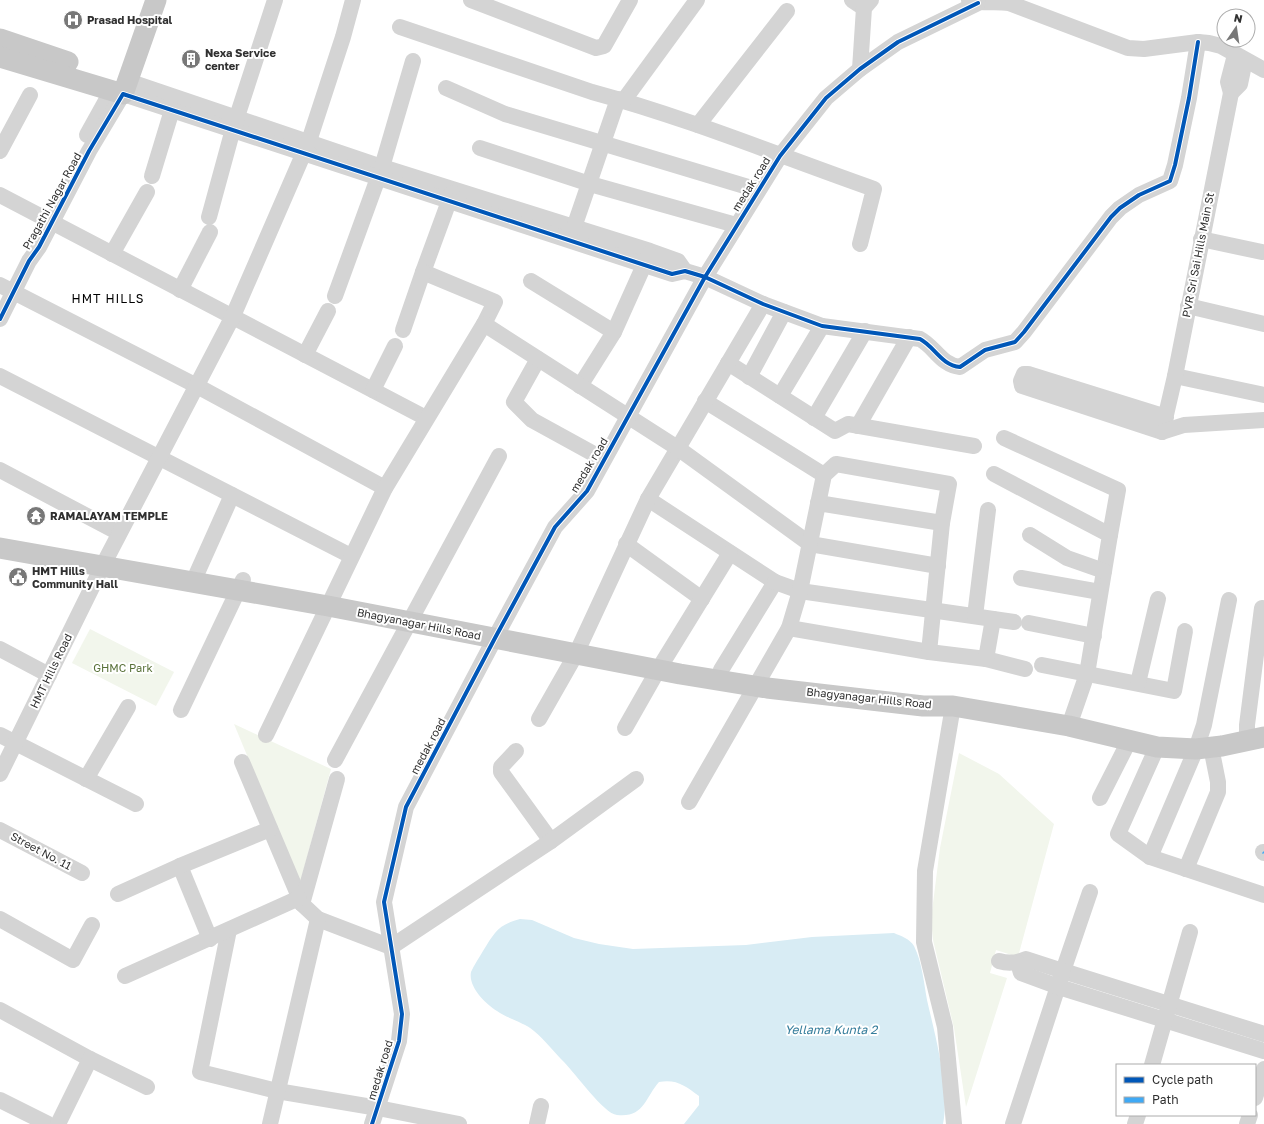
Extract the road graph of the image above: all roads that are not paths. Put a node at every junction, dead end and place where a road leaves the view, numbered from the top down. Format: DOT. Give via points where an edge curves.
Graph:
graph roads {
  1 [pos="144,0"];
  2 [pos="156,0"];
  3 [pos="275,0"];
  4 [pos="353,0"];
  5 [pos="471,0"];
  6 [pos="630,0"];
  7 [pos="697,0"];
  8 [pos="975,1"];
  9 [pos="862,3"];
  10 [pos="787,11"];
  11 [pos="400,27"];
  12 [pos="0,40"];
  13 [pos="1198,42"];
  14 [pos="0,57"];
  15 [pos="1240,57"];
  16 [pos="413,61"];
  17 [pos="865,65"];
  18 [pos="1264,70"];
  19 [pos="120,86"];
  20 [pos="446,88"];
  21 [pos="30,95"];
  22 [pos="621,100"];
  23 [pos="172,110"];
  24 [pos="235,123"];
  25 [pos="698,125"];
  26 [pos="602,142"];
  27 [pos="306,147"];
  28 [pos="480,148"];
  29 [pos="0,151"];
  30 [pos="780,156"];
  31 [pos="379,172"];
  32 [pos="152,176"];
  33 [pos="590,184"];
  34 [pos="758,190"];
  35 [pos="147,192"];
  36 [pos="451,195"];
  37 [pos="0,196"];
  38 [pos="48,220"];
  39 [pos="736,225"];
  40 [pos="572,233"];
  41 [pos="1201,240"];
  42 [pos="860,244"];
  43 [pos="1262,252"];
  44 [pos="112,254"];
  45 [pos="647,258"];
  46 [pos="423,272"];
  47 [pos="705,277"];
  48 [pos="531,281"];
  49 [pos="7,288"];
  50 [pos="180,290"];
  51 [pos="335,296"];
  52 [pos="764,304"];
  53 [pos="1188,306"];
  54 [pos="328,311"];
  55 [pos="784,312"];
  56 [pos="233,316"];
  57 [pos="0,319"];
  58 [pos="484,324"];
  59 [pos="1264,324"];
  60 [pos="822,326"];
  61 [pos="403,330"];
  62 [pos="864,331"];
  63 [pos="614,332"];
  64 [pos="909,336"];
  65 [pos="395,346"];
  66 [pos="305,355"];
  67 [pos="538,359"];
  68 [pos="728,363"];
  69 [pos="0,376"];
  70 [pos="749,376"];
  71 [pos="1175,376"];
  72 [pos="197,386"];
  73 [pos="580,386"];
  74 [pos="373,390"];
  75 [pos="1264,395"];
  76 [pos="780,396"];
  77 [pos="705,401"];
  78 [pos="629,417"];
  79 [pos="426,418"];
  80 [pos="814,418"];
  81 [pos="1264,420"];
  82 [pos="1164,425"];
  83 [pos="858,426"];
  84 [pos="1004,438"];
  85 [pos="974,446"];
  86 [pos="679,449"];
  87 [pos="499,456"];
  88 [pos="159,458"];
  89 [pos="603,459"];
  90 [pos="994,474"];
  91 [pos="824,475"];
  92 [pos="1,476"];
  93 [pos="385,488"];
  94 [pos="232,495"];
  95 [pos="648,499"];
  96 [pos="818,503"];
  97 [pos="988,510"];
  98 [pos="942,523"];
  99 [pos="119,533"];
  100 [pos="0,534"];
  101 [pos="1030,535"];
  102 [pos="1110,535"];
  103 [pos="626,544"];
  104 [pos="810,544"];
  105 [pos="0,548"];
  106 [pos="730,553"];
  107 [pos="351,556"];
  108 [pos="105,561"];
  109 [pos="938,566"];
  110 [pos="1104,571"];
  111 [pos="195,577"];
  112 [pos="1021,578"];
  113 [pos="775,582"];
  114 [pos="240,585"];
  115 [pos="800,591"];
  116 [pos="1100,592"];
  117 [pos="702,599"];
  118 [pos="1158,599"];
  119 [pos="1229,600"];
  120 [pos="330,601"];
  121 [pos="933,609"];
  122 [pos="1264,610"];
  123 [pos="975,616"];
  124 [pos="413,617"];
  125 [pos="993,619"];
  126 [pos="789,628"];
  127 [pos="1185,631"];
  128 [pos="498,632"];
  129 [pos="1094,636"];
  130 [pos="578,648"];
  131 [pos="0,649"];
  132 [pos="929,652"];
  133 [pos="986,659"];
  134 [pos="661,664"];
  135 [pos="1042,665"];
  136 [pos="1025,669"];
  137 [pos="721,670"];
  138 [pos="1087,674"];
  139 [pos="49,675"];
  140 [pos="759,682"];
  141 [pos="1138,683"];
  142 [pos="946,706"];
  143 [pos="128,708"];
  144 [pos="181,710"];
  145 [pos="539,719"];
  146 [pos="1069,726"];
  147 [pos="626,728"];
  148 [pos="0,735"];
  149 [pos="266,735"];
  150 [pos="1256,739"];
  151 [pos="1129,741"];
  152 [pos="16,743"];
  153 [pos="1157,747"];
  154 [pos="1204,748"];
  155 [pos="516,751"];
  156 [pos="335,760"];
  157 [pos="242,762"];
  158 [pos="0,774"];
  159 [pos="86,779"];
  160 [pos="337,779"];
  161 [pos="636,779"];
  162 [pos="1100,798"];
  163 [pos="689,802"];
  164 [pos="136,804"];
  165 [pos="270,829"];
  166 [pos="0,830"];
  167 [pos="551,841"];
  168 [pos="1150,857"];
  169 [pos="180,866"];
  170 [pos="1186,869"];
  171 [pos="82,873"];
  172 [pos="1090,892"];
  173 [pos="118,894"];
  174 [pos="1264,895"];
  175 [pos="301,901"];
  176 [pos="0,919"];
  177 [pos="318,919"];
  178 [pos="92,925"];
  179 [pos="229,930"];
  180 [pos="1190,932"];
  181 [pos="210,939"];
  182 [pos="391,947"];
  183 [pos="1000,961"];
  184 [pos="1018,963"];
  185 [pos="1063,971"];
  186 [pos="125,976"];
  187 [pos="1059,987"];
  188 [pos="0,1010"];
  189 [pos="1166,1012"];
  190 [pos="1264,1034"];
  191 [pos="1264,1051"];
  192 [pos="90,1059"];
  193 [pos="1152,1064"];
  194 [pos="1264,1069"];
  195 [pos="147,1087"];
  196 [pos="276,1091"];
  197 [pos="1256,1095"];
  198 [pos="0,1100"];
  199 [pos="541,1106"];
  200 [pos="378,1108"];
  201 [pos="48,1124"];
  202 [pos="58,1124"];
  203 [pos="270,1124"];
  204 [pos="372,1124"];
  205 [pos="459,1124"];
  206 [pos="537,1124"];
  207 [pos="954,1124"];
  208 [pos="1013,1124"];
  1 -- 19 [label="main road, Pragathi Nagar Road"];
  2 -- 19 [label="main road, Pragathi Nagar Road"];
  3 -- 24 [label="street"];
  4 -- 27 [label="street, HMT Hills Road"];
  5 -- 6 [label="street" via="596,48 604,46"];
  7 -- 22 [label="street"];
  8 -- 13 [label="street" via="1009,3 1128,48 1144,49"];
  8 -- 17 [label="street, medak road" via="898,42"];
  9 -- 17 [label="street"];
  10 -- 25 [label="street"];
  11 -- 22 [label="street"];
  12 -- 19 [label="main road"];
  13 -- 15 [label="street" via="1220,46"];
  13 -- 64 [label="street" via="1170,181 1139,195 1111,217 1015,342 991,349 960,366 954,366 945,362 926,343"];
  14 -- 19 [label="main road"];
  15 -- 18 [label="street"];
  15 -- 41 [label="street, PVR Sri Sai Hills Main St" via="1240,84 1231,93"];
  16 -- 31 [label="street"];
  17 -- 30 [label="street, medak road" via="826,98"];
  19 -- 23 [label="street"];
  19 -- 24 [label="street"];
  19 -- 38 [label="street, Pragathi Nagar Road" via="89,151"];
  20 -- 26 [label="street" via="505,114"];
  21 -- 29 [label="street"];
  22 -- 25 [label="street"];
  22 -- 26 [label="street"];
  23 -- 24 [label="street"];
  23 -- 32 [label="street"];
  24 -- 27 [label="street"];
  24 -- 50 [label="street" via="210,224"];
  25 -- 30 [label="street"];
  26 -- 33 [label="street"];
  26 -- 34 [label="street"];
  27 -- 31 [label="street"];
  27 -- 56 [label="street, HMT Hills Road"];
  28 -- 33 [label="street"];
  30 -- 34 [label="street, medak road"];
  30 -- 42 [label="street" via="874,189"];
  31 -- 36 [label="street"];
  31 -- 51 [label="street"];
  33 -- 39 [label="street"];
  33 -- 40 [label="street"];
  34 -- 39 [label="street, medak road"];
  35 -- 44 [label="street"];
  36 -- 40 [label="street"];
  36 -- 46 [label="street"];
  37 -- 38 [label="street"];
  38 -- 44 [label="street"];
  38 -- 49 [label="street, Pragathi Nagar Road" via="33,240 29,261"];
  39 -- 47 [label="street, medak road"];
  40 -- 45 [label="street"];
  41 -- 43 [label="street"];
  41 -- 53 [label="street, PVR Sri Sai Hills Main St"];
  44 -- 50 [label="street"];
  45 -- 47 [label="street" via="678,261 685,270"];
  45 -- 63 [label="street"];
  46 -- 58 [label="street" via="495,302"];
  46 -- 61 [label="street"];
  47 -- 52 [label="street"];
  47 -- 78 [label="street, medak road"];
  48 -- 63 [label="street"];
  49 -- 57 [label="street, Pragathi Nagar Road"];
  49 -- 72 [label="street"];
  50 -- 56 [label="street"];
  52 -- 55 [label="street"];
  52 -- 68 [label="street"];
  53 -- 59 [label="street"];
  53 -- 71 [label="street, PVR Sri Sai Hills Main St"];
  54 -- 66 [label="street"];
  55 -- 60 [label="street"];
  55 -- 70 [label="street"];
  56 -- 66 [label="street"];
  56 -- 72 [label="street, HMT Hills Road"];
  58 -- 67 [label="street"];
  58 -- 79 [label="street"];
  60 -- 62 [label="street"];
  60 -- 76 [label="street"];
  62 -- 64 [label="street"];
  62 -- 80 [label="street"];
  63 -- 73 [label="street"];
  64 -- 83 [label="street"];
  65 -- 74 [label="street"];
  66 -- 74 [label="street"];
  67 -- 73 [label="street"];
  67 -- 89 [label="street" via="514,402 532,420"];
  68 -- 70 [label="street"];
  68 -- 77 [label="street"];
  69 -- 88 [label="street"];
  70 -- 76 [label="street"];
  71 -- 75 [label="street"];
  71 -- 82 [label="street, PVR Sri Sai Hills Main St"];
  72 -- 88 [label="street, HMT Hills Road"];
  72 -- 93 [label="street"];
  73 -- 78 [label="street"];
  74 -- 79 [label="street"];
  76 -- 80 [label="street"];
  77 -- 86 [label="street"];
  77 -- 91 [label="street"];
  78 -- 86 [label="street"];
  78 -- 89 [label="street, medak road"];
  79 -- 93 [label="street"];
  80 -- 83 [label="street" via="835,431 848,424"];
  81 -- 82 [label="street"];
  82 -- 82 [label="street" via="1022,386 1021,381 1024,374 1028,374"];
  83 -- 85 [label="street"];
  84 -- 102 [label="street" via="1118,490"];
  86 -- 95 [label="street"];
  86 -- 104 [label="street"];
  87 -- 124 [label="street"];
  88 -- 94 [label="street"];
  88 -- 99 [label="street, HMT Hills Road"];
  89 -- 128 [label="street, medak road" via="587,491 555,527"];
  90 -- 102 [label="street"];
  91 -- 96 [label="street"];
  91 -- 98 [label="street" via="836,464 949,484"];
  92 -- 99 [label="street"];
  93 -- 107 [label="street"];
  94 -- 107 [label="street"];
  94 -- 111 [label="street"];
  95 -- 103 [label="street"];
  95 -- 106 [label="street"];
  96 -- 98 [label="street"];
  96 -- 104 [label="street"];
  97 -- 123 [label="street"];
  98 -- 109 [label="street"];
  99 -- 108 [label="street, HMT Hills Road"];
  100 -- 108 [label="main road, Bhagyanagar Hills Road"];
  101 -- 110 [label="street" via="1067,558"];
  102 -- 110 [label="street"];
  103 -- 117 [label="street"];
  103 -- 130 [label="street"];
  104 -- 109 [label="street"];
  104 -- 115 [label="street"];
  105 -- 108 [label="main road, Bhagyanagar Hills Road"];
  106 -- 113 [label="street"];
  106 -- 117 [label="street"];
  107 -- 120 [label="street"];
  108 -- 111 [label="main road, Bhagyanagar Hills Road"];
  108 -- 139 [label="street, HMT Hills Road"];
  109 -- 121 [label="street"];
  110 -- 116 [label="street"];
  111 -- 114 [label="main road, Bhagyanagar Hills Road"];
  112 -- 116 [label="street"];
  113 -- 115 [label="street"];
  113 -- 137 [label="street"];
  114 -- 120 [label="main road, Bhagyanagar Hills Road"];
  114 -- 144 [label="street"];
  115 -- 121 [label="street"];
  115 -- 126 [label="street"];
  116 -- 129 [label="street"];
  117 -- 134 [label="street"];
  118 -- 141 [label="street"];
  119 -- 154 [label="street" via="1204,725"];
  120 -- 124 [label="main road, Bhagyanagar Hills Road"];
  120 -- 149 [label="street"];
  121 -- 123 [label="street"];
  121 -- 132 [label="street"];
  122 -- 150 [label="street" via="1262,608 1247,725"];
  123 -- 125 [label="street"];
  124 -- 128 [label="main road, Bhagyanagar Hills Road"];
  124 -- 156 [label="street"];
  125 -- 129 [label="street"];
  125 -- 133 [label="street"];
  126 -- 132 [label="street"];
  126 -- 140 [label="street"];
  127 -- 141 [label="street" via="1174,690"];
  128 -- 130 [label="main road, Bhagyanagar Hills Road"];
  128 -- 182 [label="street, medak road" via="406,807 384,902"];
  129 -- 138 [label="street"];
  130 -- 134 [label="main road, Bhagyanagar Hills Road"];
  130 -- 145 [label="street"];
  131 -- 139 [label="street"];
  132 -- 133 [label="street"];
  133 -- 136 [label="street"];
  134 -- 137 [label="main road, Bhagyanagar Hills Road"];
  134 -- 140 [label="main road, Bhagyanagar Hills Road"];
  134 -- 147 [label="street"];
  135 -- 138 [label="street"];
  137 -- 140 [label="main road, Bhagyanagar Hills Road"];
  138 -- 141 [label="street"];
  138 -- 146 [label="street"];
  139 -- 152 [label="street, HMT Hills Road"];
  140 -- 142 [label="main road, Bhagyanagar Hills Road" via="924,706"];
  140 -- 163 [label="street"];
  142 -- 146 [label="main road, Bhagyanagar Hills Road"];
  142 -- 207 [label="street" via="925,871 924,942 945,1027"];
  143 -- 159 [label="street"];
  146 -- 151 [label="main road, Bhagyanagar Hills Road"];
  148 -- 152 [label="street"];
  150 -- 154 [label="main road, Bhagyanagar Hills Road"];
  151 -- 153 [label="main road, Bhagyanagar Hills Road"];
  151 -- 162 [label="street"];
  152 -- 158 [label="street, HMT Hills Road"];
  152 -- 159 [label="street"];
  153 -- 154 [label="main road, Bhagyanagar Hills Road"];
  153 -- 168 [label="street" via="1118,834"];
  154 -- 168 [label="street"];
  154 -- 170 [label="street" via="1218,782 1218,792"];
  155 -- 167 [label="street" via="502,767 501,772"];
  157 -- 165 [label="street"];
  159 -- 164 [label="street"];
  160 -- 175 [label="street"];
  161 -- 167 [label="street"];
  165 -- 169 [label="street"];
  165 -- 175 [label="street"];
  166 -- 171 [label="street, Street No. 11"];
  167 -- 182 [label="street"];
  168 -- 170 [label="street"];
  169 -- 173 [label="street"];
  169 -- 181 [label="street"];
  170 -- 174 [label="street"];
  172 -- 185 [label="street"];
  175 -- 177 [label="street"];
  175 -- 179 [label="street"];
  176 -- 178 [label="street" via="73,960"];
  177 -- 182 [label="street"];
  177 -- 196 [label="street"];
  179 -- 181 [label="street"];
  179 -- 196 [label="street" via="200,1072"];
  180 -- 189 [label="street"];
  181 -- 186 [label="street"];
  182 -- 200 [label="street, medak road" via="402,1014 399,1041"];
  183 -- 184 [label="street"];
  184 -- 185 [label="street" via="1026,959"];
  184 -- 187 [label="street" via="1021,973"];
  185 -- 187 [label="street"];
  185 -- 189 [label="street"];
  187 -- 189 [label="street"];
  187 -- 208 [label="street"];
  188 -- 192 [label="street"];
  189 -- 190 [label="street"];
  189 -- 191 [label="street"];
  189 -- 193 [label="street"];
  192 -- 195 [label="street"];
  192 -- 202 [label="street"];
  194 -- 197 [label="street"];
  196 -- 200 [label="street"];
  196 -- 203 [label="street"];
  198 -- 201 [label="street"];
  199 -- 206 [label="street"];
  200 -- 204 [label="street, medak road"];
  200 -- 205 [label="street"];
}
